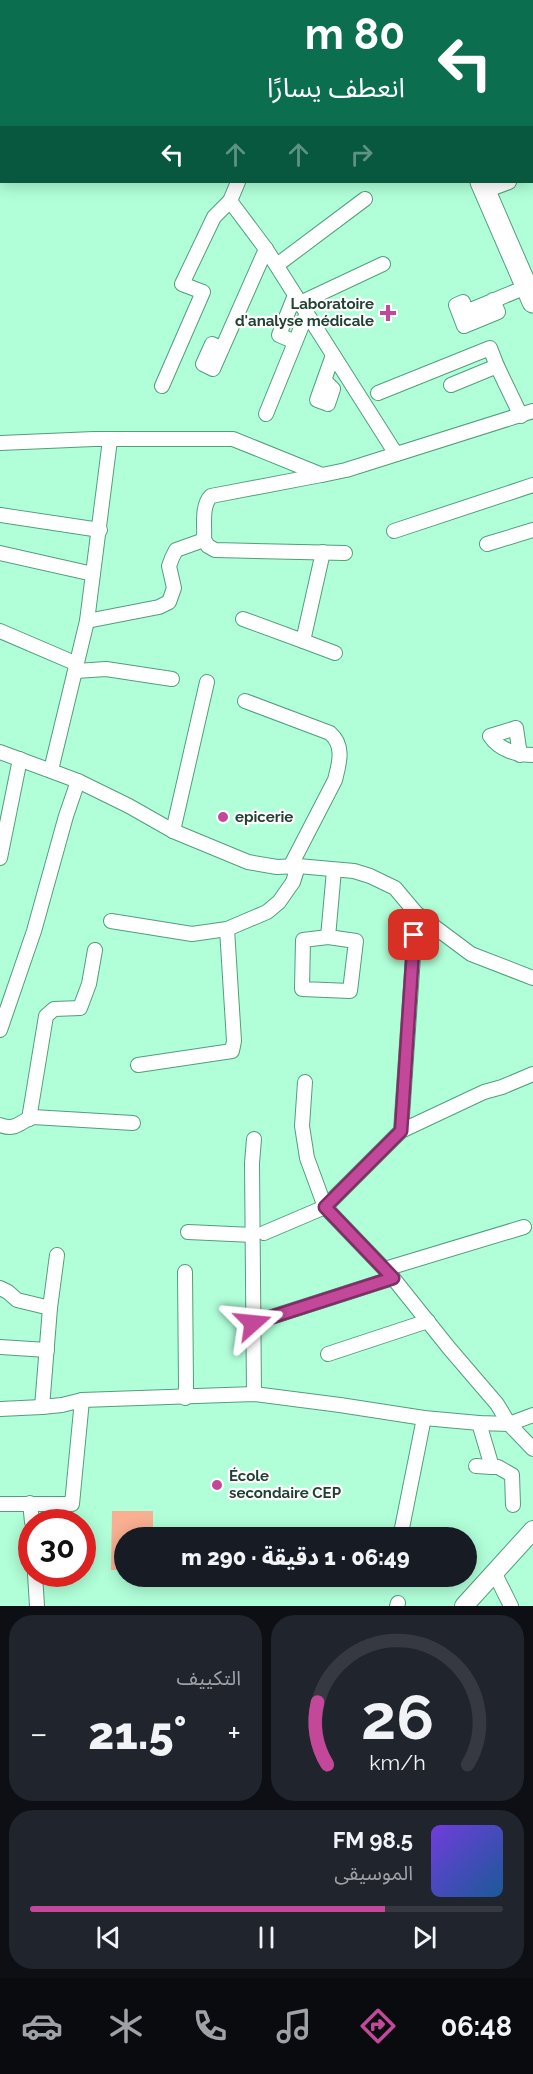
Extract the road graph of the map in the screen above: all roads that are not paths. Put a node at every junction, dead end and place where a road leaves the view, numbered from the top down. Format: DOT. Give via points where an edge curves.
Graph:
graph roads {
  1 [pos="238,183"];
  2 [pos="502,183"];
  3 [pos="483,186"];
  4 [pos="365,199"];
  5 [pos="230,201"];
  6 [pos="266,249"];
  7 [pos="383,264"];
  8 [pos="277,265"];
  9 [pos="528,281"];
  10 [pos="493,300"];
  11 [pos="301,304"];
  12 [pos="295,342"];
  13 [pos="222,349"];
  14 [pos="333,355"];
  15 [pos="497,366"];
  16 [pos="324,380"];
  17 [pos="451,385"];
  18 [pos="162,386"];
  19 [pos="378,393"];
  20 [pos="527,413"];
  21 [pos="266,414"];
  22 [pos="110,440"];
  23 [pos="0,443"];
  24 [pos="396,454"];
  25 [pos="322,475"];
  26 [pos="533,484"];
  27 [pos="0,515"];
  28 [pos="100,530"];
  29 [pos="533,530"];
  30 [pos="394,531"];
  31 [pos="204,540"];
  32 [pos="487,544"];
  33 [pos="323,552"];
  34 [pos="0,553"];
  35 [pos="345,553"];
  36 [pos="93,574"];
  37 [pos="243,619"];
  38 [pos="87,621"];
  39 [pos="0,631"];
  40 [pos="303,641"];
  41 [pos="335,653"];
  42 [pos="76,668"];
  43 [pos="172,679"];
  44 [pos="207,682"];
  45 [pos="246,701"];
  46 [pos="0,752"];
  47 [pos="20,759"];
  48 [pos="51,770"];
  49 [pos="78,781"];
  50 [pos="173,831"];
  51 [pos="0,858"];
  52 [pos="294,867"];
  53 [pos="333,870"];
  54 [pos="416,913"];
  55 [pos="111,921"];
  56 [pos="227,929"];
  57 [pos="328,937"];
  58 [pos="95,950"];
  59 [pos="533,978"];
  60 [pos="0,1030"];
  61 [pos="138,1065"];
  62 [pos="533,1074"];
  63 [pos="305,1082"];
  64 [pos="29,1119"];
  65 [pos="133,1123"];
  66 [pos="0,1125"];
  67 [pos="401,1131"];
  68 [pos="254,1139"];
  69 [pos="325,1207"];
  70 [pos="524,1227"];
  71 [pos="188,1232"];
  72 [pos="258,1234"];
  73 [pos="57,1255"];
  74 [pos="185,1272"];
  75 [pos="389,1274"];
  76 [pos="0,1288"];
  77 [pos="50,1308"];
  78 [pos="428,1321"];
  79 [pos="253,1323"];
  80 [pos="0,1347"];
  81 [pos="47,1350"];
  82 [pos="328,1354"];
  83 [pos="254,1394"];
  84 [pos="184,1398"];
  85 [pos="82,1401"];
  86 [pos="42,1407"];
  87 [pos="0,1409"];
  88 [pos="533,1415"];
  89 [pos="424,1418"];
  90 [pos="479,1423"];
  91 [pos="509,1424"];
  92 [pos="533,1449"];
  93 [pos="476,1466"];
  94 [pos="492,1467"];
  95 [pos="30,1503"];
  96 [pos="0,1504"];
  97 [pos="513,1505"];
  98 [pos="31,1509"];
  99 [pos="402,1527"];
  100 [pos="533,1530"];
  101 [pos="495,1574"];
  102 [pos="36,1587"];
  103 [pos="37,1606"];
  104 [pos="464,1606"];
  105 [pos="511,1606"];
  1 -- 5 [label="street"];
  2 -- 3 [label="street"];
  3 -- 9 [label="main road"];
  4 -- 8 [label="street"];
  5 -- 6 [label="street"];
  5 -- 18 [label="street" via="214,217 182,284 202,292"];
  6 -- 8 [label="street"];
  6 -- 13 [label="street"];
  7 -- 11 [label="street"];
  8 -- 11 [label="street"];
  9 -- 10 [label="street"];
  11 -- 12 [label="street"];
  11 -- 12 [label="street" via="279,335"];
  11 -- 14 [label="street"];
  12 -- 21 [label="street"];
  14 -- 16 [label="street"];
  14 -- 24 [label="street"];
  15 -- 17 [label="street"];
  15 -- 19 [label="street" via="490,348"];
  15 -- 20 [label="street"];
  20 -- 24 [label="street"];
  22 -- 23 [label="street"];
  22 -- 25 [label="street" via="233,439"];
  22 -- 28 [label="street"];
  24 -- 25 [label="street"];
  25 -- 31 [label="street" via="211,496 206,503"];
  26 -- 30 [label="street"];
  27 -- 28 [label="street"];
  28 -- 36 [label="street"];
  29 -- 32 [label="street"];
  31 -- 33 [label="street" via="215,550"];
  31 -- 38 [label="street" via="176,550 171,558 174,588 170,602"];
  33 -- 35 [label="street"];
  33 -- 40 [label="street"];
  34 -- 36 [label="street"];
  36 -- 38 [label="street"];
  37 -- 40 [label="street"];
  38 -- 42 [label="street"];
  39 -- 42 [label="street"];
  40 -- 41 [label="street"];
  42 -- 43 [label="street"];
  42 -- 48 [label="street"];
  44 -- 50 [label="street"];
  45 -- 52 [label="street" via="330,733 339,745 335,780"];
  46 -- 47 [label="street"];
  47 -- 48 [label="street"];
  47 -- 51 [label="street"];
  48 -- 49 [label="street"];
  49 -- 50 [label="street"];
  49 -- 60 [label="street"];
  50 -- 52 [label="street" via="248,862"];
  52 -- 53 [label="street"];
  52 -- 56 [label="street" via="293,882 279,902 267,912"];
  53 -- 54 [label="street" via="354,871 395,888"];
  53 -- 57 [label="street"];
  54 -- 59 [label="street" via="471,954"];
  54 -- 67 [label="street"];
  55 -- 56 [label="street" via="192,934"];
  56 -- 61 [label="street" via="232,1051"];
  57 -- 57 [label="street" via="303,940 302,989 350,991 356,941"];
  58 -- 64 [label="street" via="80,1008 54,1009 46,1016"];
  62 -- 67 [label="street"];
  63 -- 69 [label="street" via="302,1126"];
  64 -- 65 [label="street"];
  64 -- 66 [label="street" via="10,1128"];
  67 -- 69 [label="street"];
  68 -- 72 [label="street" via="252,1163"];
  69 -- 72 [label="street"];
  69 -- 75 [label="street"];
  70 -- 75 [label="street"];
  71 -- 72 [label="street"];
  72 -- 79 [label="street"];
  73 -- 77 [label="street"];
  74 -- 84 [label="street"];
  75 -- 78 [label="street"];
  75 -- 79 [label="street"];
  76 -- 77 [label="street" via="17,1300"];
  77 -- 81 [label="street"];
  78 -- 82 [label="street"];
  78 -- 91 [label="street"];
  79 -- 83 [label="street"];
  80 -- 81 [label="street"];
  81 -- 86 [label="street"];
  83 -- 84 [label="street"];
  83 -- 89 [label="street"];
  84 -- 85 [label="street"];
  85 -- 86 [label="street"];
  85 -- 95 [label="street" via="72,1504"];
  86 -- 87 [label="street"];
  88 -- 91 [label="street"];
  89 -- 90 [label="street"];
  89 -- 99 [label="street"];
  90 -- 91 [label="street"];
  90 -- 94 [label="street"];
  91 -- 92 [label="street"];
  93 -- 94 [label="street"];
  94 -- 97 [label="street" via="512,1475"];
  95 -- 96 [label="street"];
  95 -- 98 [label="street"];
  100 -- 101 [label="main road"];
  101 -- 104 [label="main road"];
  101 -- 105 [label="street"];
  102 -- 103 [label="street"];
}
